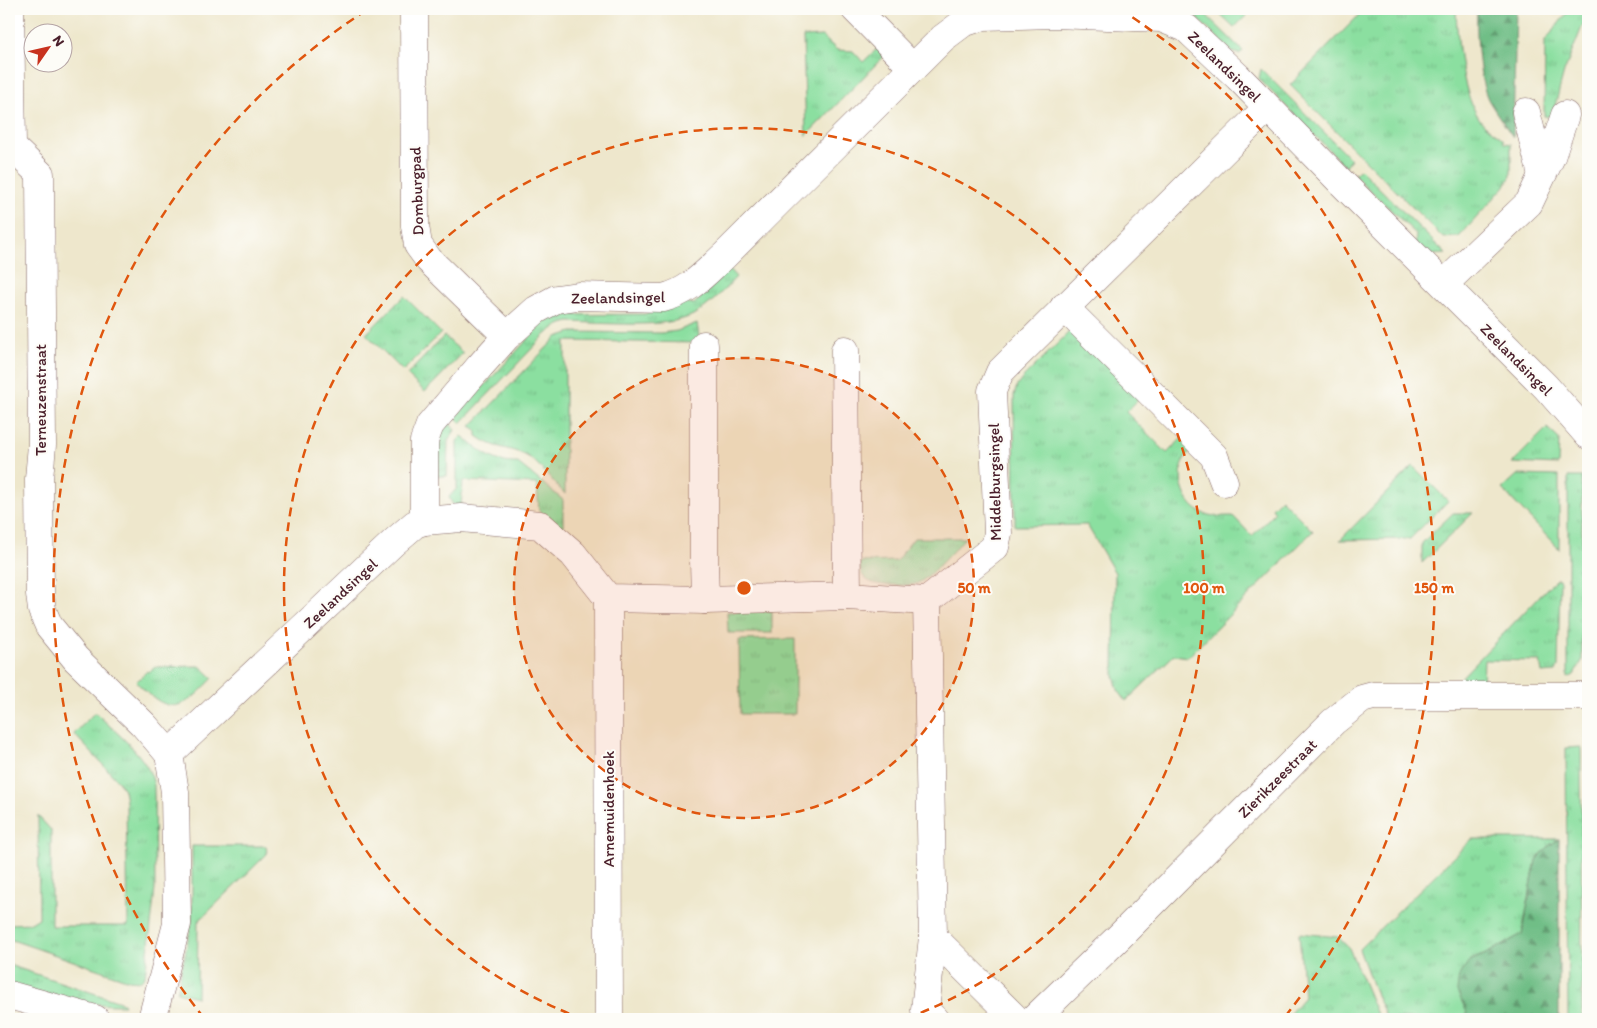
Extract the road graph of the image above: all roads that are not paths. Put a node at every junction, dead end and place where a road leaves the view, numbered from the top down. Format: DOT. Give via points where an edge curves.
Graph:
graph roads {
  1 [pos="10,9"];
  2 [pos="414,9"];
  3 [pos="855,9"];
  4 [pos="1133,13"];
  5 [pos="913,68"];
  6 [pos="1267,108"];
  7 [pos="1526,112"];
  8 [pos="1565,115"];
  9 [pos="1542,175"];
  10 [pos="1444,284"];
  11 [pos="1064,307"];
  12 [pos="508,336"];
  13 [pos="704,345"];
  14 [pos="845,350"];
  15 [pos="1588,435"];
  16 [pos="1224,482"];
  17 [pos="424,521"];
  18 [pos="847,596"];
  19 [pos="608,598"];
  20 [pos="706,600"];
  21 [pos="926,601"];
  22 [pos="1588,696"];
  23 [pos="169,754"];
  24 [pos="933,937"];
  25 [pos="9,995"];
  26 [pos="95,1019"];
  27 [pos="152,1019"];
  28 [pos="609,1019"];
  29 [pos="934,1019"];
  30 [pos="1016,1019"];
  31 [pos="1034,1019"];
  1 -- 23 [label="street, Terneuzenstraat" via="12,148 40,174 42,610 49,626 76,659"];
  2 -- 12 [label="street, Domburgpad" via="415,226 418,245 429,260"];
  3 -- 5 [label="street"];
  4 -- 5 [label="street, Zeelandsingel" via="984,16 963,23"];
  4 -- 6 [label="street, Zeelandsingel" via="1161,18 1186,28"];
  5 -- 12 [label="street, Zeelandsingel" via="687,290 663,298 578,296 556,299 536,310"];
  6 -- 10 [label="street, Zeelandsingel"];
  6 -- 11 [label="street, Middelburgsingel"];
  7 -- 9 [label="street"];
  8 -- 9 [label="street"];
  9 -- 10 [label="street" via="1529,203"];
  10 -- 15 [label="street, Zeelandsingel" via="1546,387"];
  11 -- 16 [label="street" via="1214,456"];
  11 -- 21 [label="street, Middelburgsingel" via="1000,372 992,391 996,548"];
  12 -- 17 [label="street, Zeelandsingel" via="430,425 424,441"];
  13 -- 20 [label="street"];
  14 -- 18 [label="street"];
  17 -- 19 [label="street" via="461,518 540,525 573,554"];
  17 -- 23 [label="street, Zeelandsingel" via="415,524 394,542"];
  18 -- 20 [label="street"];
  18 -- 21 [label="street"];
  19 -- 20 [label="street"];
  19 -- 28 [label="street, Arnemuidenhoek"];
  21 -- 24 [label="street"];
  22 -- 31 [label="street, Zierikzeestraat" via="1373,696 1362,699 1333,722"];
  23 -- 27 [label="street" via="175,792 177,924"];
  24 -- 29 [label="street" via="925,1010"];
  24 -- 30 [label="street"];
  25 -- 26 [label="street"];
}
